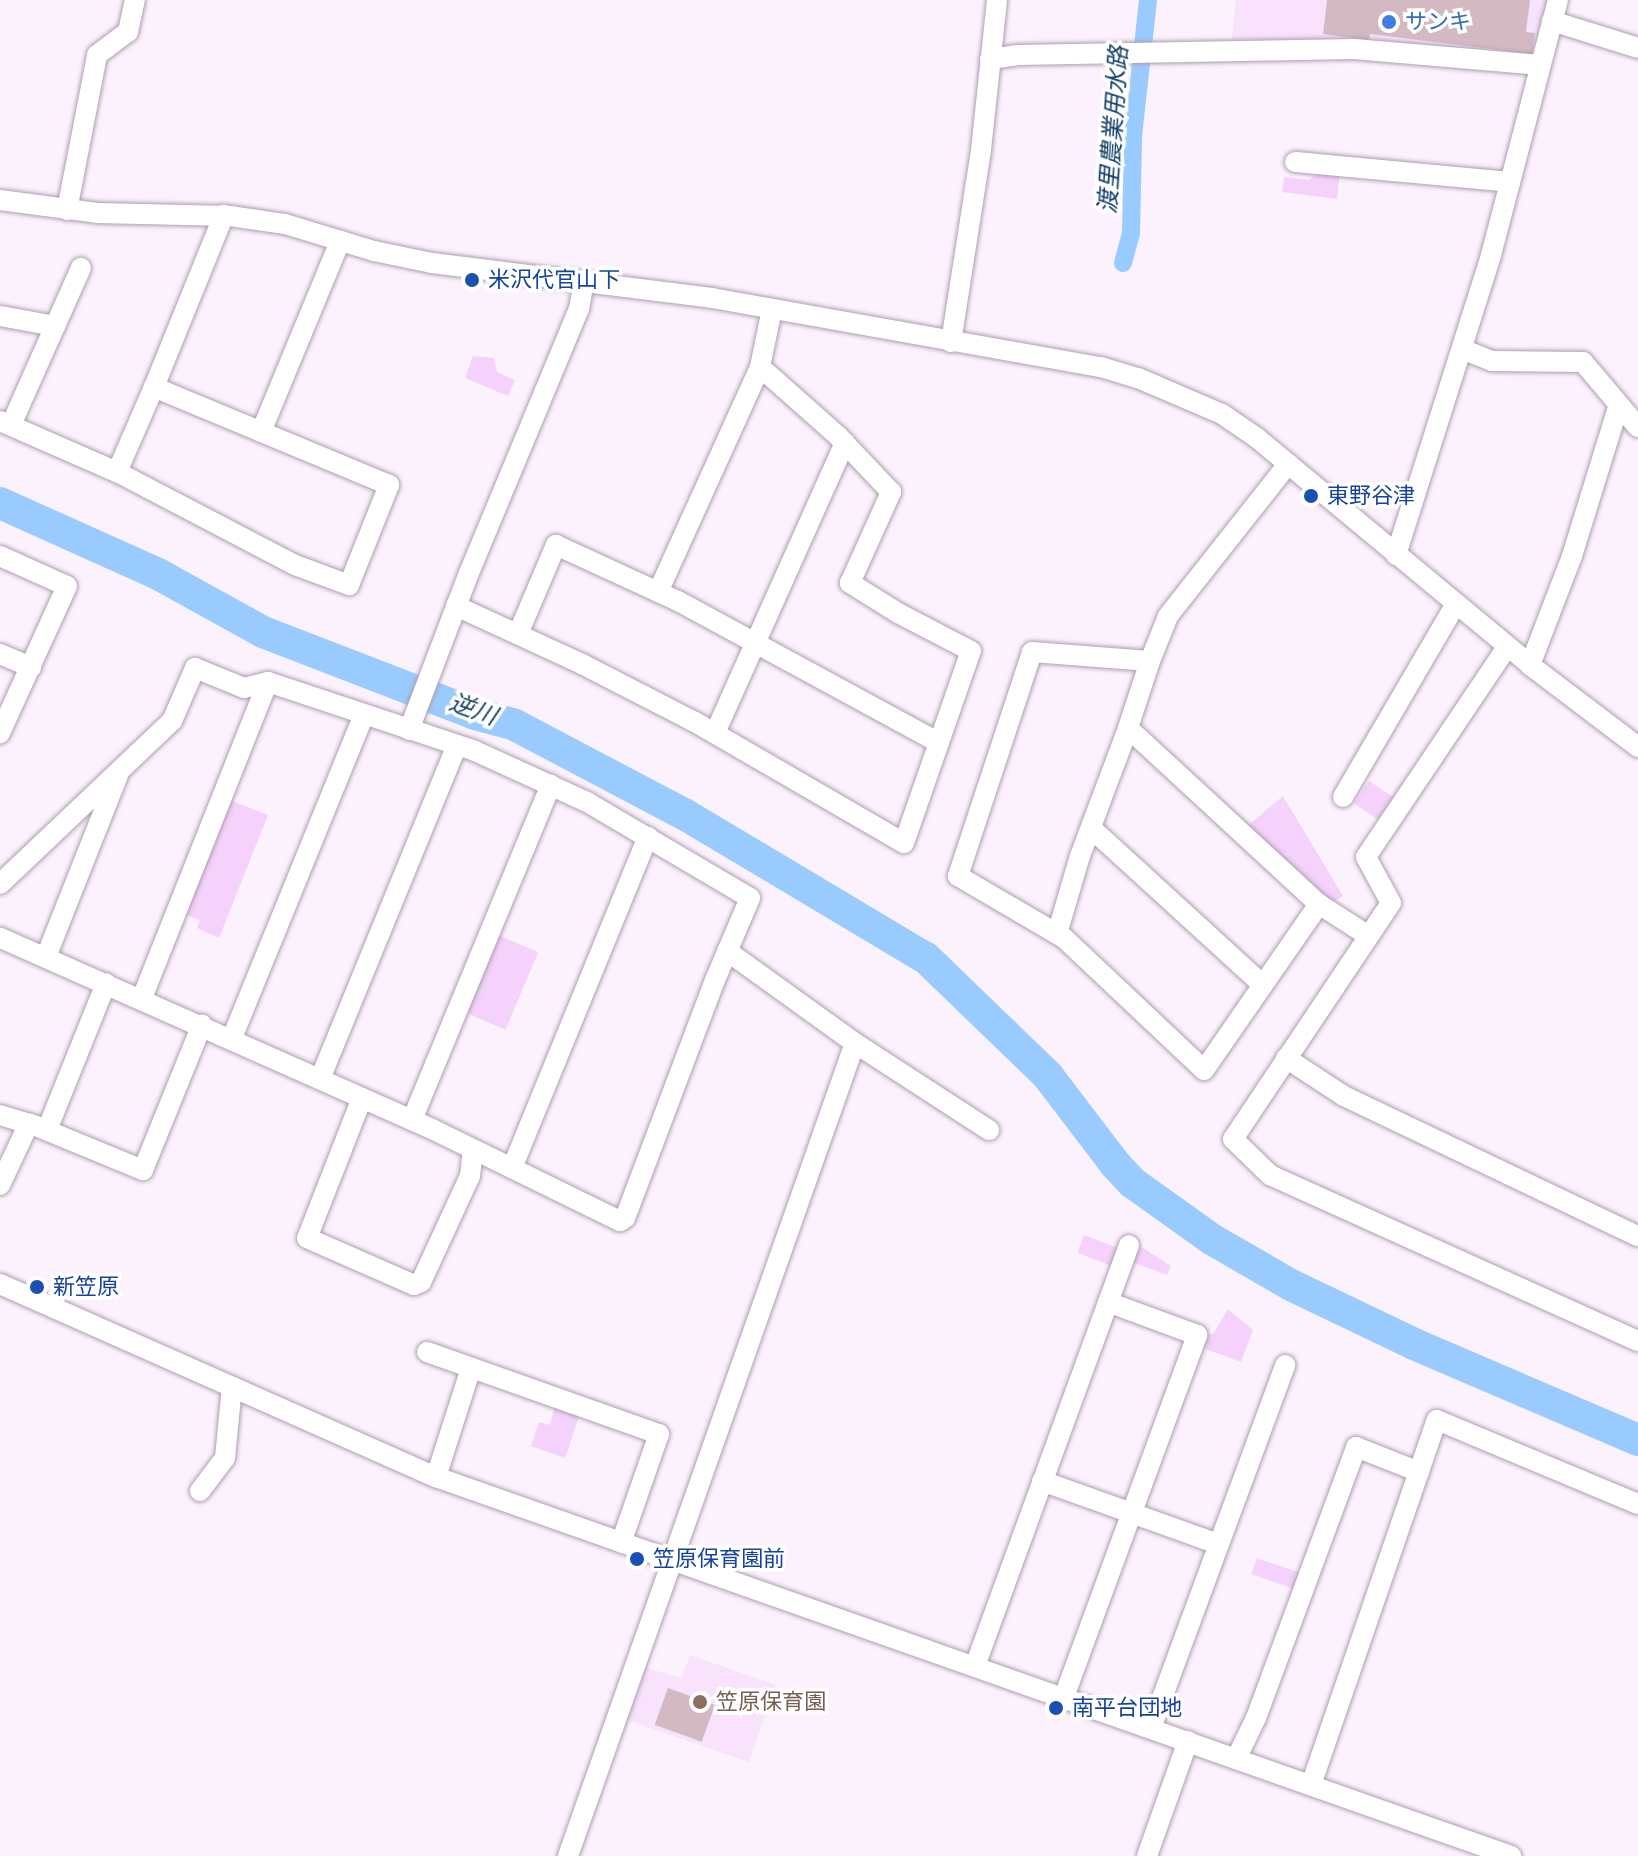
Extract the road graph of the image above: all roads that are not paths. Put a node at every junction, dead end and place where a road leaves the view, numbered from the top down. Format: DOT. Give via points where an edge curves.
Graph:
graph roads {
  1 [pos="135,0"];
  2 [pos="997,0"];
  3 [pos="1558,0"];
  4 [pos="1552,21"];
  5 [pos="1638,48"];
  6 [pos="990,59"];
  7 [pos="1540,65"];
  8 [pos="1295,162"];
  9 [pos="1510,182"];
  10 [pos="0,200"];
  11 [pos="67,210"];
  12 [pos="224,215"];
  13 [pos="340,241"];
  14 [pos="81,268"];
  15 [pos="584,282"];
  16 [pos="772,309"];
  17 [pos="0,316"];
  18 [pos="55,326"];
  19 [pos="951,342"];
  20 [pos="1462,349"];
  21 [pos="760,367"];
  22 [pos="154,387"];
  23 [pos="1618,407"];
  24 [pos="5,423"];
  25 [pos="1638,427"];
  26 [pos="261,432"];
  27 [pos="845,443"];
  28 [pos="1288,464"];
  29 [pos="117,472"];
  30 [pos="1396,555"];
  31 [pos="0,556"];
  32 [pos="658,592"];
  33 [pos="1456,604"];
  34 [pos="456,606"];
  35 [pos="518,634"];
  36 [pos="757,643"];
  37 [pos="1507,647"];
  38 [pos="0,654"];
  39 [pos="1150,661"];
  40 [pos="1530,665"];
  41 [pos="31,667"];
  42 [pos="268,682"];
  43 [pos="364,715"];
  44 [pos="412,723"];
  45 [pos="1128,728"];
  46 [pos="0,733"];
  47 [pos="715,733"];
  48 [pos="939,743"];
  49 [pos="456,747"];
  50 [pos="1638,747"];
  51 [pos="119,770"];
  52 [pos="551,785"];
  53 [pos="1343,797"];
  54 [pos="1091,828"];
  55 [pos="648,837"];
  56 [pos="0,884"];
  57 [pos="1319,904"];
  58 [pos="1057,934"];
  59 [pos="1367,935"];
  60 [pos="0,938"];
  61 [pos="727,951"];
  62 [pos="46,957"];
  63 [pos="106,983"];
  64 [pos="1262,984"];
  65 [pos="142,998"];
  66 [pos="202,1025"];
  67 [pos="232,1038"];
  68 [pos="855,1043"];
  69 [pos="1286,1058"];
  70 [pos="320,1079"];
  71 [pos="362,1098"];
  72 [pos="0,1115"];
  73 [pos="412,1120"];
  74 [pos="38,1127"];
  75 [pos="989,1130"];
  76 [pos="473,1149"];
  77 [pos="512,1168"];
  78 [pos="0,1185"];
  79 [pos="1638,1236"];
  80 [pos="1129,1245"];
  81 [pos="0,1284"];
  82 [pos="1108,1302"];
  83 [pos="1638,1341"];
  84 [pos="427,1352"];
  85 [pos="1285,1365"];
  86 [pos="471,1368"];
  87 [pos="232,1386"];
  88 [pos="1419,1472"];
  89 [pos="436,1477"];
  90 [pos="1042,1481"];
  91 [pos="200,1491"];
  92 [pos="1638,1504"];
  93 [pos="1132,1514"];
  94 [pos="621,1543"];
  95 [pos="1218,1544"];
  96 [pos="674,1562"];
  97 [pos="975,1666"];
  98 [pos="1064,1697"];
  99 [pos="1151,1728"];
  100 [pos="1188,1741"];
  101 [pos="1236,1759"];
  102 [pos="1311,1785"];
  103 [pos="568,1856"];
  104 [pos="1147,1856"];
  105 [pos="1511,1856"];
  1 -- 11 [label="street" via="128,32 97,55"];
  2 -- 6 [label="street"];
  3 -- 4 [label="street"];
  4 -- 5 [label="street"];
  4 -- 7 [label="street"];
  6 -- 7 [label="street" via="1354,49"];
  6 -- 19 [label="street"];
  7 -- 9 [label="street"];
  8 -- 9 [label="street"];
  9 -- 20 [label="street"];
  10 -- 11 [label="street"];
  11 -- 12 [label="street"];
  12 -- 13 [label="street" via="285,224"];
  12 -- 22 [label="street"];
  13 -- 15 [label="street" via="432,263"];
  13 -- 26 [label="street"];
  14 -- 18 [label="street"];
  15 -- 16 [label="street"];
  15 -- 34 [label="street" via="579,309"];
  16 -- 19 [label="street"];
  16 -- 21 [label="street"];
  17 -- 18 [label="street"];
  18 -- 24 [label="street"];
  19 -- 28 [label="street" via="1138,378 1222,414"];
  20 -- 23 [label="street" via="1492,361 1583,362"];
  20 -- 30 [label="street"];
  21 -- 27 [label="street"];
  21 -- 32 [label="street"];
  22 -- 26 [label="street"];
  22 -- 29 [label="street"];
  23 -- 25 [label="street"];
  23 -- 40 [label="street" via="1572,556"];
  24 -- 29 [label="street"];
  26 -- 29 [label="street" via="389,485 349,585 295,565"];
  27 -- 36 [label="street"];
  27 -- 48 [label="street" via="891,492 850,583 971,651"];
  28 -- 30 [label="street"];
  28 -- 39 [label="street" via="1168,616"];
  30 -- 33 [label="street"];
  31 -- 41 [label="street" via="67,586"];
  32 -- 35 [label="street" via="556,545"];
  32 -- 36 [label="street"];
  33 -- 37 [label="street"];
  33 -- 53 [label="street"];
  34 -- 35 [label="street"];
  34 -- 44 [label="street"];
  35 -- 47 [label="street"];
  36 -- 47 [label="street"];
  36 -- 48 [label="street"];
  37 -- 40 [label="street"];
  37 -- 59 [label="street" via="1366,857 1391,903"];
  38 -- 41 [label="street"];
  39 -- 45 [label="street"];
  39 -- 58 [label="street" via="1032,652 998,751 958,876"];
  40 -- 50 [label="street"];
  41 -- 46 [label="street"];
  42 -- 43 [label="street"];
  42 -- 51 [label="street" via="244,688 195,668 172,721"];
  42 -- 65 [label="street"];
  43 -- 44 [label="street"];
  43 -- 67 [label="street"];
  44 -- 49 [label="street"];
  45 -- 54 [label="street"];
  45 -- 57 [label="street"];
  47 -- 48 [label="street" via="904,843"];
  49 -- 52 [label="street"];
  49 -- 70 [label="street"];
  51 -- 56 [label="street"];
  51 -- 62 [label="street"];
  52 -- 55 [label="street"];
  52 -- 73 [label="street"];
  54 -- 58 [label="street"];
  54 -- 64 [label="street"];
  55 -- 61 [label="street" via="750,898"];
  55 -- 77 [label="street"];
  57 -- 59 [label="street"];
  57 -- 64 [label="street"];
  58 -- 64 [label="street" via="1204,1070"];
  59 -- 69 [label="street"];
  60 -- 62 [label="street"];
  61 -- 68 [label="street"];
  61 -- 77 [label="street" via="625,1218 620,1221"];
  62 -- 63 [label="street"];
  63 -- 65 [label="street"];
  63 -- 74 [label="street"];
  65 -- 66 [label="street"];
  66 -- 67 [label="street"];
  66 -- 74 [label="street" via="143,1170"];
  67 -- 70 [label="street"];
  68 -- 75 [label="street"];
  68 -- 96 [label="street"];
  69 -- 79 [label="street" via="1344,1096"];
  69 -- 83 [label="street" via="1233,1139 1270,1175"];
  70 -- 71 [label="street"];
  71 -- 73 [label="street"];
  71 -- 76 [label="street" via="307,1238 414,1285 421,1282 470,1176"];
  72 -- 74 [label="street"];
  73 -- 76 [label="street"];
  74 -- 78 [label="street"];
  76 -- 77 [label="street"];
  80 -- 82 [label="street"];
  81 -- 87 [label="street"];
  82 -- 90 [label="street"];
  82 -- 93 [label="street" via="1197,1335"];
  84 -- 86 [label="street"];
  85 -- 95 [label="street"];
  86 -- 89 [label="street"];
  86 -- 94 [label="street" via="659,1434"];
  87 -- 89 [label="street"];
  87 -- 91 [label="street" via="225,1458"];
  88 -- 92 [label="street" via="1437,1420"];
  88 -- 101 [label="street" via="1356,1447"];
  88 -- 102 [label="street"];
  89 -- 94 [label="street"];
  90 -- 93 [label="street"];
  90 -- 97 [label="street"];
  93 -- 95 [label="street"];
  93 -- 98 [label="street"];
  94 -- 96 [label="street"];
  95 -- 99 [label="street"];
  96 -- 97 [label="street"];
  96 -- 103 [label="street"];
  97 -- 98 [label="street"];
  98 -- 99 [label="street"];
  99 -- 100 [label="street"];
  100 -- 101 [label="street"];
  100 -- 104 [label="street"];
  101 -- 102 [label="street"];
  102 -- 105 [label="street"];
}
